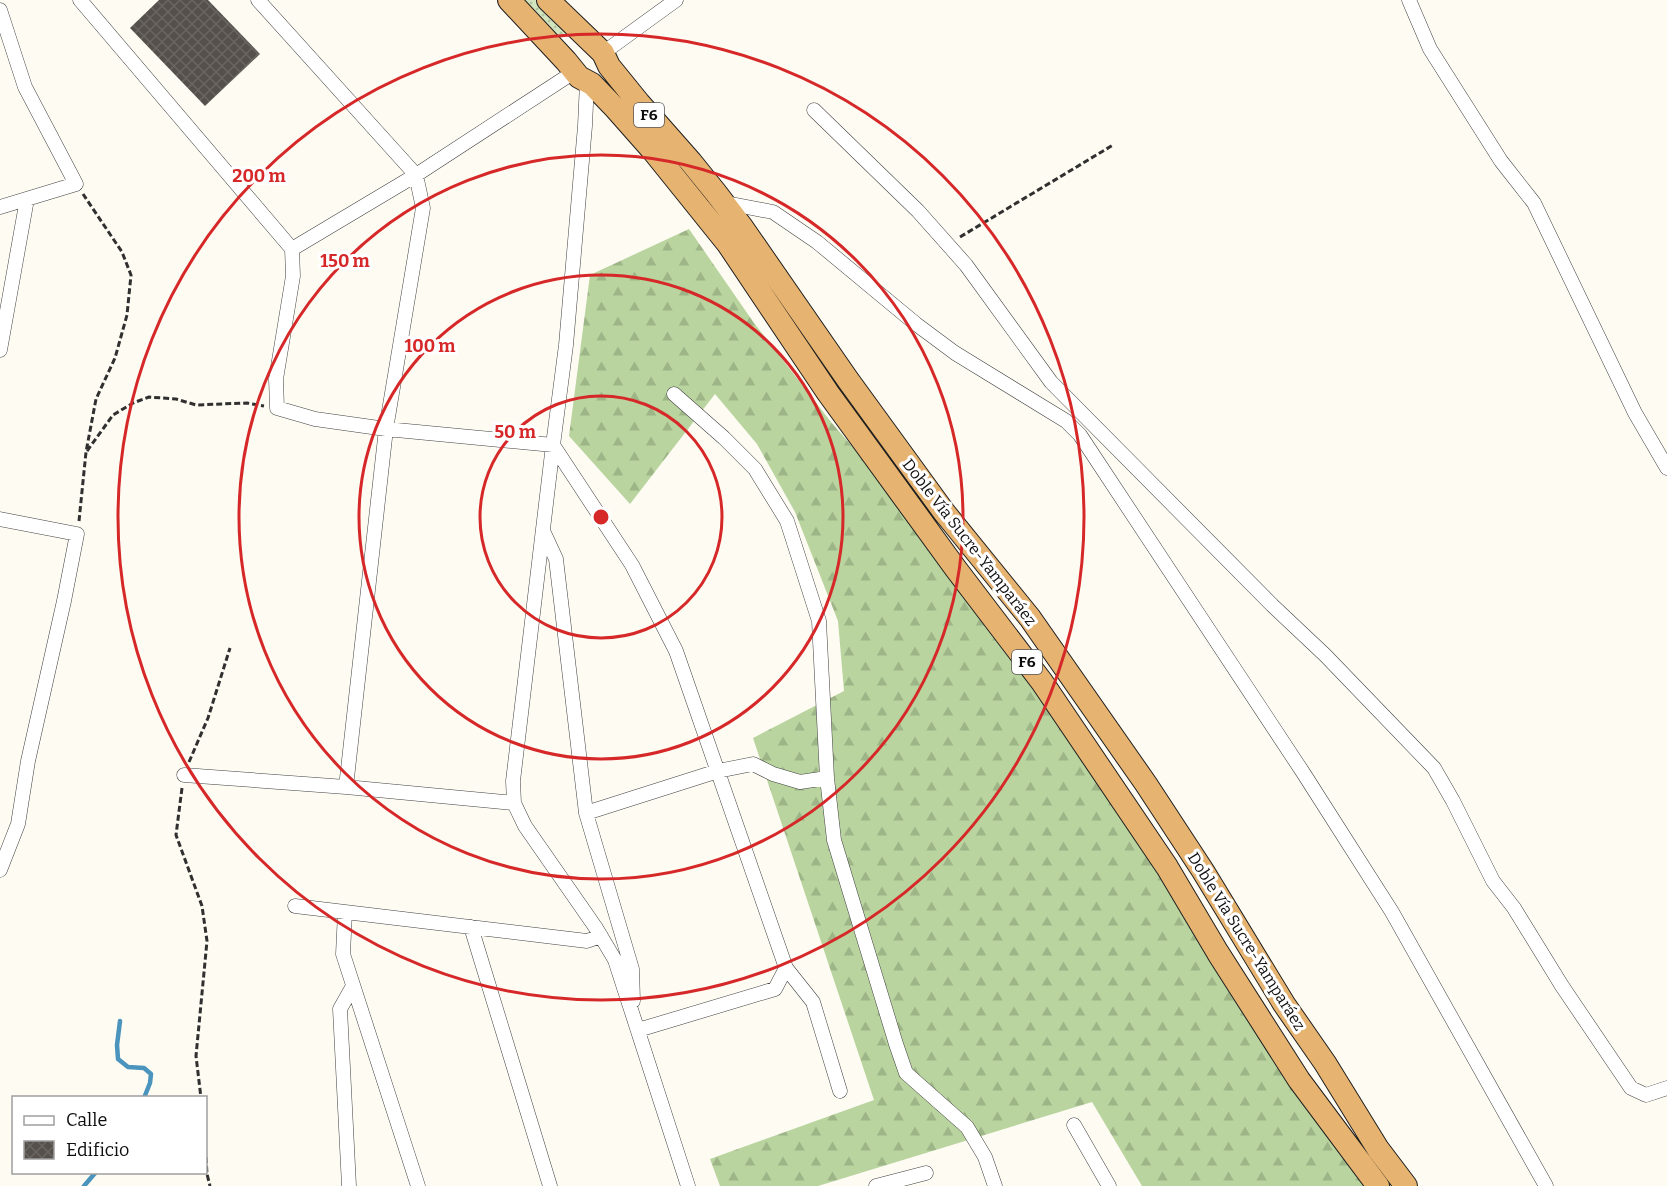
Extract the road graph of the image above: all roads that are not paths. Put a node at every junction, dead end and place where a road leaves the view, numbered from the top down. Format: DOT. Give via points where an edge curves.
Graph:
graph roads {
  1 [pos="80,0"];
  2 [pos="258,0"];
  3 [pos="509,0"];
  4 [pos="548,0"];
  5 [pos="676,0"];
  6 [pos="1409,0"];
  7 [pos="0,10"];
  8 [pos="600,53"];
  9 [pos="580,75"];
  10 [pos="814,110"];
  11 [pos="417,175"];
  12 [pos="27,199"];
  13 [pos="723,202"];
  14 [pos="0,207"];
  15 [pos="700,209"];
  16 [pos="292,249"];
  17 [pos="0,351"];
  18 [pos="674,394"];
  19 [pos="1081,412"];
  20 [pos="1066,421"];
  21 [pos="386,429"];
  22 [pos="553,445"];
  23 [pos="1667,468"];
  24 [pos="0,519"];
  25 [pos="543,531"];
  26 [pos="718,771"];
  27 [pos="184,775"];
  28 [pos="827,778"];
  29 [pos="346,787"];
  30 [pos="514,803"];
  31 [pos="586,813"];
  32 [pos="0,870"];
  33 [pos="295,906"];
  34 [pos="345,912"];
  35 [pos="471,927"];
  36 [pos="602,936"];
  37 [pos="786,968"];
  38 [pos="352,986"];
  39 [pos="636,1024"];
  40 [pos="1667,1089"];
  41 [pos="840,1091"];
  42 [pos="1074,1125"];
  43 [pos="926,1173"];
  44 [pos="349,1186"];
  45 [pos="418,1186"];
  46 [pos="550,1186"];
  47 [pos="688,1186"];
  48 [pos="876,1186"];
  49 [pos="995,1186"];
  50 [pos="1109,1186"];
  51 [pos="1378,1186"];
  52 [pos="1406,1186"];
  53 [pos="1546,1186"];
  1 -- 16 [label="street"];
  2 -- 11 [label="street"];
  3 -- 9 [label="highway, Doble Vía Sucre-Yamparáez / F6"];
  4 -- 8 [label="highway, Doble Vía Sucre-Yamparáez / F6"];
  5 -- 8 [label="street"];
  6 -- 23 [label="street" via="1430,49 1501,161 1534,203 1635,413"];
  7 -- 12 [label="street" via="25,87 76,184"];
  8 -- 9 [label="highway" via="609,71 606,78 597,84"];
  8 -- 9 [label="highway" via="580,39 571,42 565,52"];
  8 -- 13 [label="highway, Doble Vía Sucre-Yamparáez / F6"];
  9 -- 11 [label="street"];
  9 -- 15 [label="highway, Doble Vía Sucre-Yamparáez / F6" via="654,152"];
  9 -- 22 [label="street" via="584,138"];
  10 -- 19 [label="street" via="948,244 1051,382"];
  11 -- 16 [label="street"];
  11 -- 21 [label="street" via="423,208"];
  12 -- 14 [label="street"];
  12 -- 17 [label="street"];
  13 -- 15 [label="street"];
  13 -- 20 [label="street" via="773,212 817,242 955,353"];
  13 -- 52 [label="highway, Doble Vía Sucre-Yamparáez / F6" via="930,493 1030,618 1082,691 1203,871 1378,1149"];
  15 -- 51 [label="highway, Doble Vía Sucre-Yamparáez / F6" via="828,393 1042,682 1167,867 1299,1080"];
  16 -- 21 [label="street" via="293,276 276,379 277,408 315,419"];
  18 -- 28 [label="street" via="755,469 787,521 819,621"];
  19 -- 20 [label="street"];
  19 -- 40 [label="street" via="1434,768 1493,881 1630,1088 1646,1095"];
  20 -- 53 [label="street" via="1080,435 1392,912"];
  21 -- 22 [label="street"];
  21 -- 29 [label="street"];
  22 -- 25 [label="street"];
  22 -- 26 [label="street" via="632,564 676,651"];
  24 -- 32 [label="street" via="77,534 18,824"];
  25 -- 30 [label="street" via="513,781"];
  25 -- 31 [label="street" via="556,560"];
  26 -- 28 [label="street" via="753,764 800,782"];
  26 -- 31 [label="street"];
  26 -- 37 [label="street"];
  27 -- 29 [label="street"];
  28 -- 49 [label="street" via="834,840 906,1072 968,1127"];
  29 -- 30 [label="street"];
  30 -- 36 [label="street" via="525,826"];
  31 -- 39 [label="street" via="632,969"];
  33 -- 34 [label="street"];
  34 -- 35 [label="street"];
  34 -- 38 [label="street" via="343,954"];
  35 -- 36 [label="street" via="587,941"];
  35 -- 46 [label="street"];
  36 -- 39 [label="street" via="615,960"];
  37 -- 39 [label="street" via="775,989"];
  37 -- 41 [label="street" via="813,1002"];
  38 -- 44 [label="street" via="340,1009"];
  38 -- 45 [label="street"];
  39 -- 47 [label="street"];
  42 -- 50 [label="street"];
  43 -- 48 [label="street"];
}
